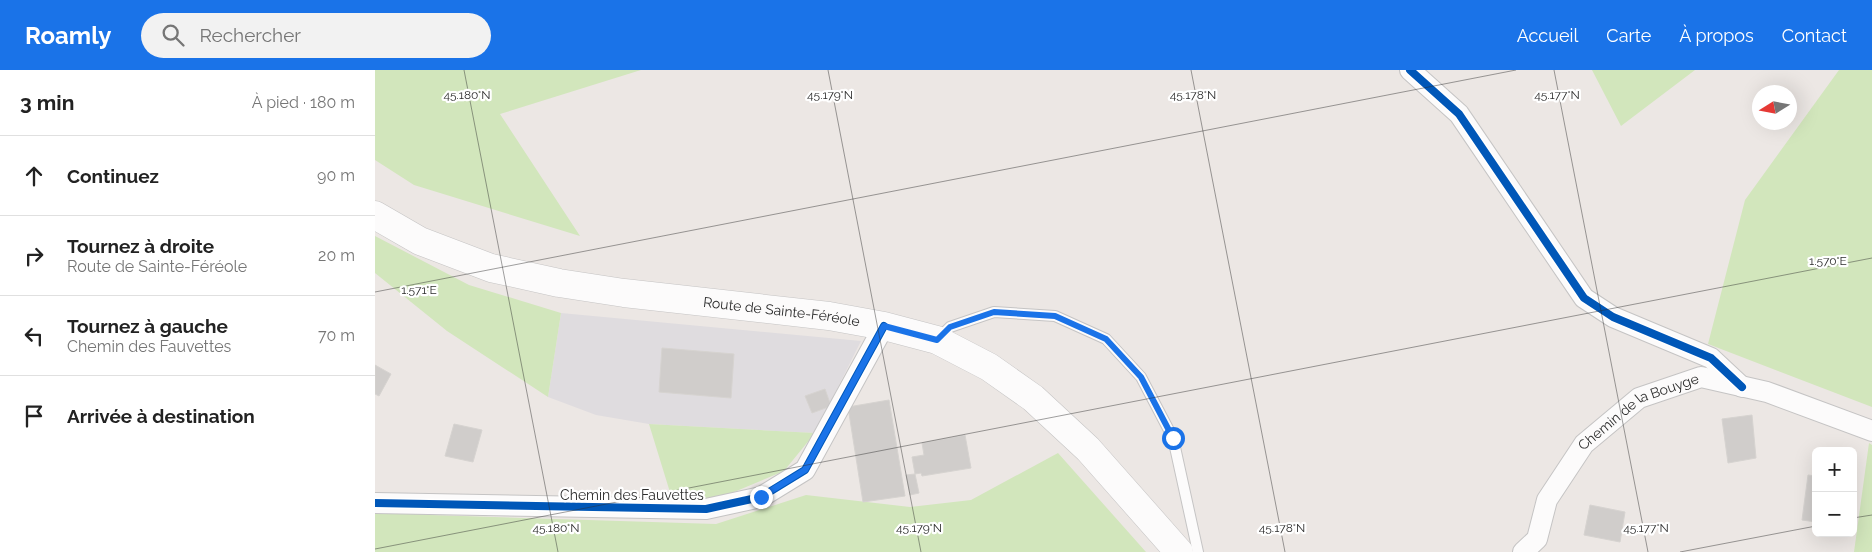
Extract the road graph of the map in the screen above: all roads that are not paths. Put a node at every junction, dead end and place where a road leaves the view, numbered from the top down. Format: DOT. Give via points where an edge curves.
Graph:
graph roads {
  1 [pos="1410,70"];
  2 [pos="375,214"];
  3 [pos="884,326"];
  4 [pos="937,340"];
  5 [pos="1742,387"];
  6 [pos="1872,431"];
  7 [pos="375,503"];
  8 [pos="1179,552"];
  9 [pos="1198,552"];
  10 [pos="1523,552"];
  1 -- 5 [label="street" via="1459,114 1584,298 1613,317 1711,358"];
  2 -- 3 [label="main road, Route de Sainte-Féréole" via="420,241 483,264 559,283 829,316"];
  3 -- 4 [label="main road, Route de Sainte-Féréole"];
  3 -- 7 [label="street, Chemin des Fauvettes" via="805,470 761,497 706,509"];
  4 -- 8 [label="main road, Route de Sainte-Féréole" via="989,367 1033,398 1089,449"];
  4 -- 9 [label="lane" via="950,327 994,312 1055,316 1106,339 1141,377 1173,438"];
  5 -- 6 [label="street, Chemin de la Bouyge" via="1767,392"];
  5 -- 10 [label="street, Chemin de la Bouyge" via="1701,377 1639,398 1584,444 1547,500 1537,539"];
}
